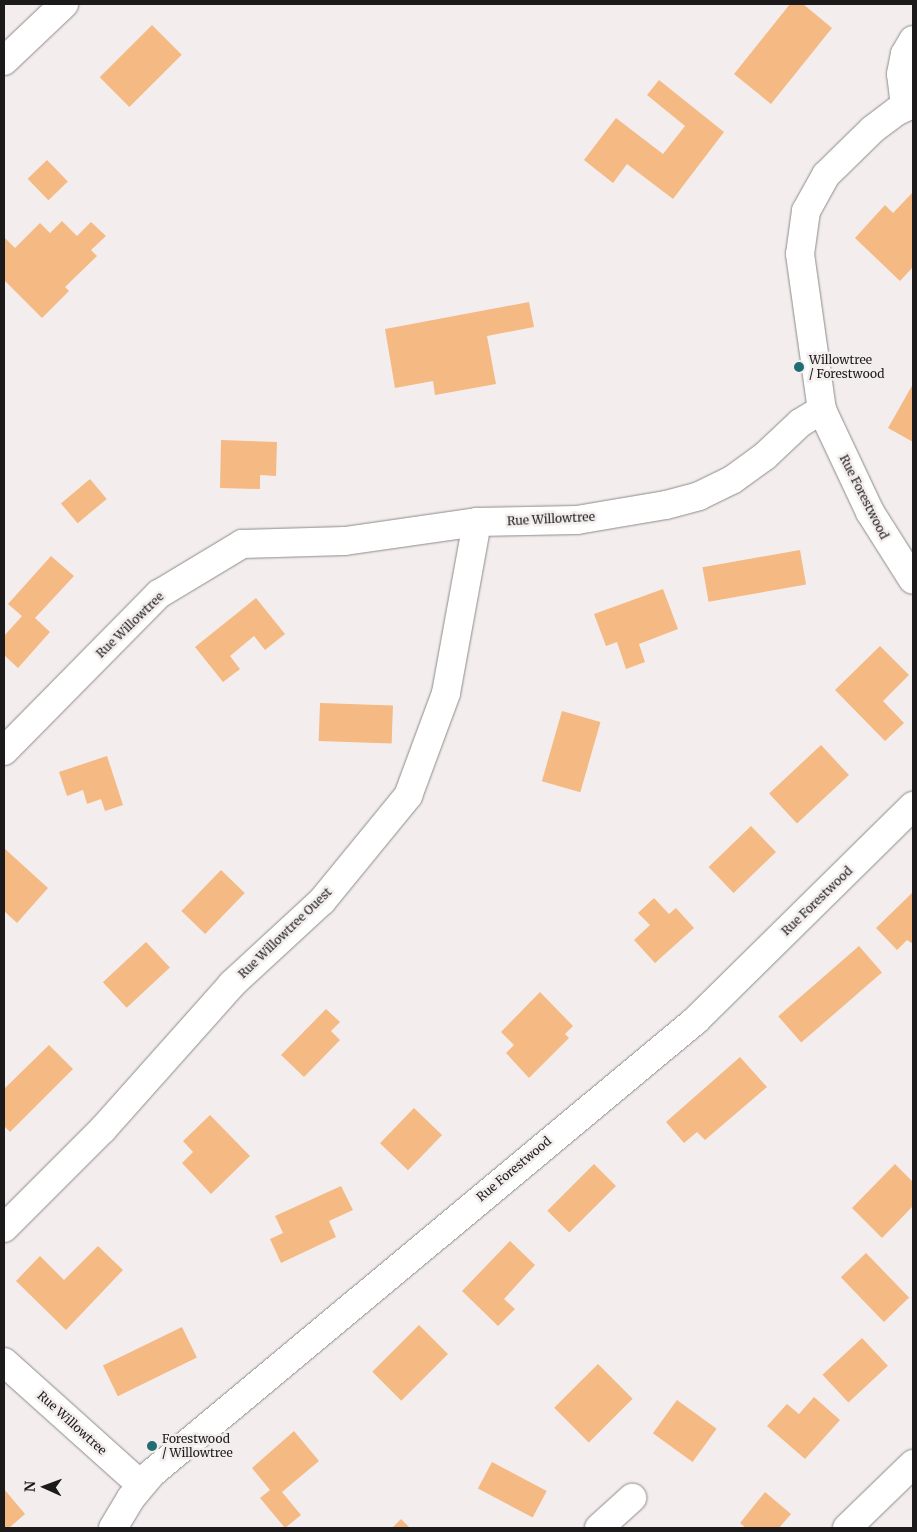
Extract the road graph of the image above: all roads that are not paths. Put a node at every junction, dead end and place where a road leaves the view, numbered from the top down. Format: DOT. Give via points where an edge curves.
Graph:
graph roads {
  1 [pos="64,4"];
  2 [pos="913,40"];
  3 [pos="7,52"];
  4 [pos="909,105"];
  5 [pos="822,410"];
  6 [pos="478,522"];
  7 [pos="913,580"];
  8 [pos="4,751"];
  9 [pos="913,806"];
  10 [pos="4,1228"];
  11 [pos="4,1362"];
  12 [pos="913,1464"];
  13 [pos="141,1485"];
  14 [pos="632,1498"];
  15 [pos="113,1528"];
  16 [pos="599,1528"];
  17 [pos="847,1528"];
  1 -- 3 [label="street"];
  2 -- 4 [label="street" via="905,54 901,74"];
  4 -- 5 [label="street" via="842,156 818,186 806,211 800,254"];
  5 -- 6 [label="street, Rue Willowtree" via="800,423 744,472 699,496 577,520"];
  5 -- 7 [label="street, Rue Forestwood" via="870,512"];
  6 -- 8 [label="street, Rue Willowtree" via="345,541 242,544 159,594"];
  6 -- 10 [label="street, Rue Willowtree Ouest" via="446,693 408,796 322,902 232,984 103,1129"];
  9 -- 13 [label="street, Rue Forestwood" via="696,1020"];
  11 -- 13 [label="street, Rue Willowtree"];
  12 -- 17 [label="street"];
  13 -- 15 [label="street, Rue Forestwood"];
  14 -- 16 [label="street"];
}
